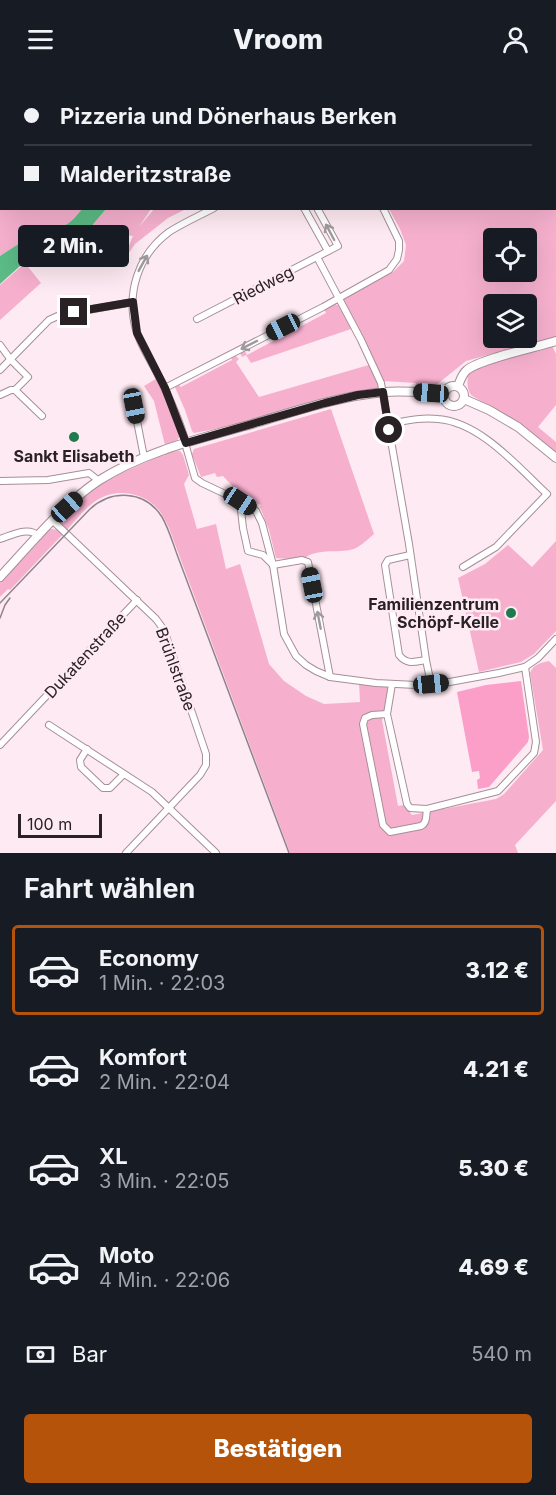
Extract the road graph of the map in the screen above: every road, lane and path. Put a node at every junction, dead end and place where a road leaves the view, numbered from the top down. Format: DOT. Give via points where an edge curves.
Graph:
graph roads {
  1 [pos="210,210"];
  2 [pos="305,210"];
  3 [pos="319,210"];
  4 [pos="384,210"];
  5 [pos="328,251"];
  6 [pos="317,257"];
  7 [pos="338,298"];
  8 [pos="133,302"];
  9 [pos="197,319"];
  10 [pos="556,341"];
  11 [pos="0,345"];
  12 [pos="11,360"];
  13 [pos="0,370"];
  14 [pos="458,386"];
  15 [pos="165,388"];
  16 [pos="15,390"];
  17 [pos="383,392"];
  18 [pos="444,394"];
  19 [pos="0,395"];
  20 [pos="464,399"];
  21 [pos="134,406"];
  22 [pos="42,416"];
  23 [pos="388,424"];
  24 [pos="186,443"];
  25 [pos="144,457"];
  26 [pos="556,458"];
  27 [pos="0,481"];
  28 [pos="99,481"];
  29 [pos="240,501"];
  30 [pos="53,521"];
  31 [pos="39,536"];
  32 [pos="0,539"];
  33 [pos="410,555"];
  34 [pos="273,565"];
  35 [pos="463,567"];
  36 [pos="0,577"];
  37 [pos="137,600"];
  38 [pos="556,639"];
  39 [pos="426,660"];
  40 [pos="525,667"];
  41 [pos="330,677"];
  42 [pos="392,684"];
  43 [pos="431,684"];
  44 [pos="387,714"];
  45 [pos="49,725"];
  46 [pos="0,745"];
  47 [pos="87,749"];
  48 [pos="124,774"];
  49 [pos="168,808"];
  50 [pos="427,809"];
  51 [pos="126,853"];
  52 [pos="216,853"];
  8 -- 1 [label="street, one-way" via="141,265 154,246 170,232"];
  2 -- 5 [label="street"];
  5 -- 3 [label="street, one-way" via="338,246"];
  4 -- 7 [label="street" via="399,241 397,259 388,270"];
  5 -- 6 [label="street, Riedweg"];
  6 -- 7 [label="street"];
  6 -- 9 [label="street, Riedweg"];
  7 -- 15 [label="street, one-way"];
  7 -- 17 [label="street"];
  8 -- 12 [label="street" via="49,320"];
  8 -- 15 [label="street" via="137,333"];
  10 -- 14 [label="street" via="472,367 465,371"];
  11 -- 12 [label="street"];
  12 -- 13 [label="street"];
  12 -- 16 [label="street" via="28,377"];
  14 -- 18 [label="street" via="448,388"];
  14 -- 20 [label="street"];
  15 -- 24 [label="street"];
  16 -- 19 [label="street"];
  16 -- 22 [label="street"];
  17 -- 18 [label="street"];
  17 -- 23 [label="street"];
  17 -- 24 [label="street" via="316,405"];
  18 -- 20 [label="street" via="447,404 453,406"];
  20 -- 26 [label="street" via="518,427"];
  21 -- 25 [label="street"];
  23 -- 33 [label="street"];
  23 -- 35 [label="street" via="438,418 462,424 490,441 547,494 496,547"];
  24 -- 25 [label="street"];
  24 -- 29 [label="street" via="195,478"];
  25 -- 28 [label="street"];
  27 -- 28 [label="street" via="48,480 89,473"];
  28 -- 30 [label="street"];
  29 -- 34 [label="street" via="256,511"];
  29 -- 34 [label="street" via="248,551 262,555"];
  30 -- 31 [label="street"];
  30 -- 37 [label="street, Brühlstraße"];
  31 -- 32 [label="street" via="28,530"];
  31 -- 36 [label="street"];
  33 -- 39 [label="street"];
  33 -- 39 [label="street" via="387,560 385,565 399,655 404,661"];
  34 -- 41 [label="street" via="284,634 291,648 306,665"];
  41 -- 34 [label="street, one-way" via="308,562"];
  37 -- 46 [label="street, Dukatenstraße"];
  37 -- 49 [label="street, Brühlstraße" via="164,630 207,754 200,775"];
  38 -- 40 [label="street"];
  39 -- 43 [label="street"];
  40 -- 43 [label="street"];
  40 -- 50 [label="street" via="536,742 534,753 498,791"];
  41 -- 42 [label="street"];
  42 -- 43 [label="street"];
  42 -- 44 [label="street"];
  44 -- 50 [label="street" via="407,804 410,808"];
  44 -- 50 [label="street" via="365,718 363,724 383,825 390,832 424,825"];
  45 -- 47 [label="street"];
  47 -- 48 [label="street"];
  47 -- 48 [label="street" via="81,766 103,788 110,788"];
  48 -- 49 [label="street"];
  49 -- 51 [label="street, Brühlstraße"];
  49 -- 52 [label="street"];
}
